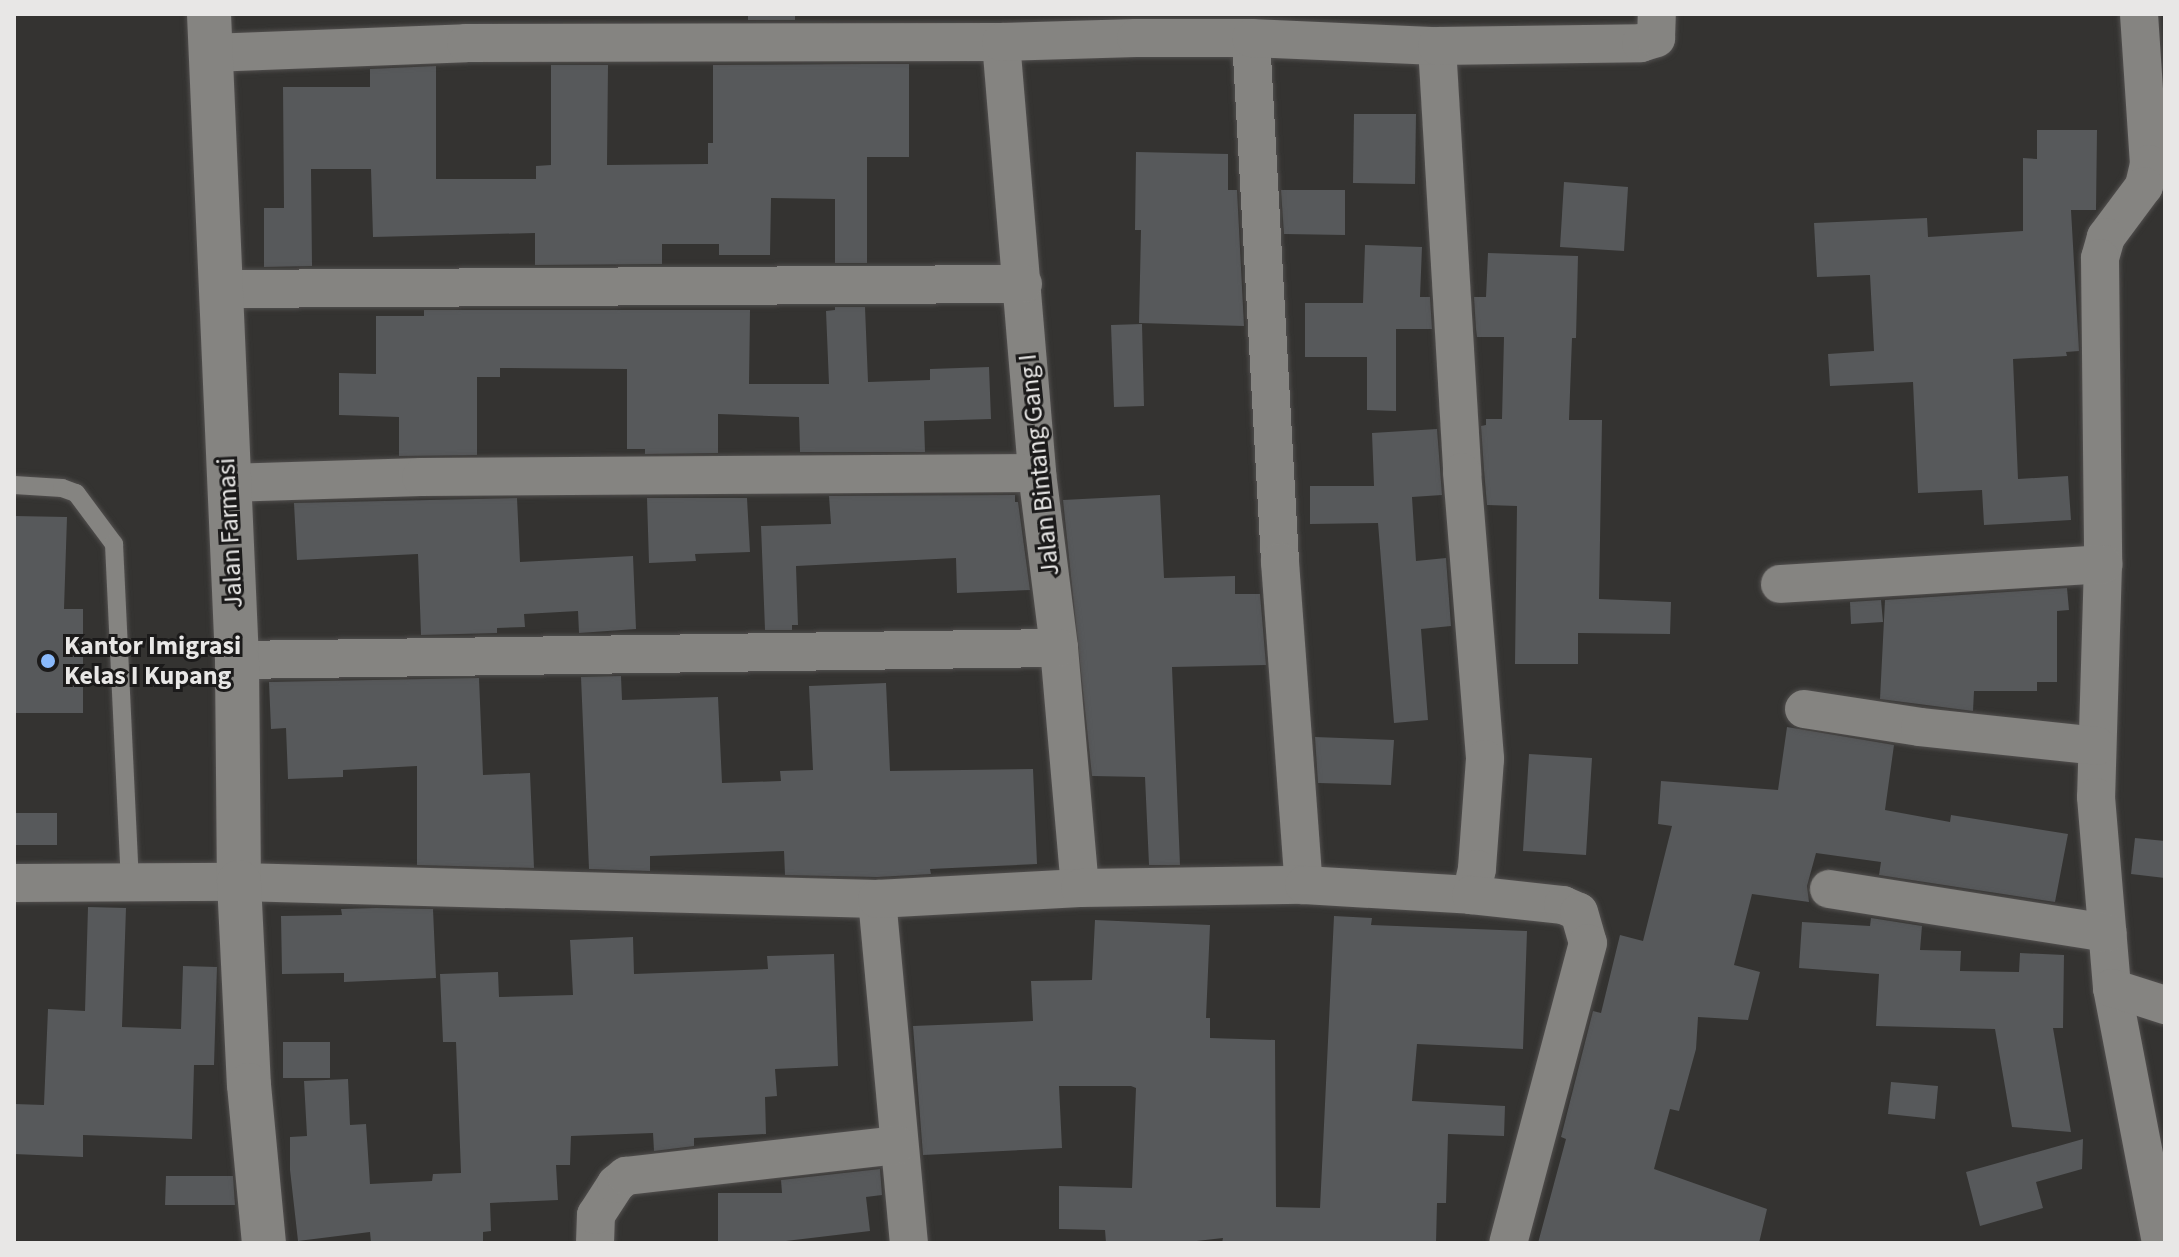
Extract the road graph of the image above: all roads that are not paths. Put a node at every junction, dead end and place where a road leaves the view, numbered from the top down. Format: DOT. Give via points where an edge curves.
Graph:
graph roads {
  1 [pos="1657,14"];
  2 [pos="2139,14"];
  3 [pos="466,29"];
  4 [pos="209,34"];
  5 [pos="1251,38"];
  6 [pos="1001,42"];
  7 [pos="1437,46"];
  8 [pos="1023,284"];
  9 [pos="221,289"];
  10 [pos="1037,473"];
  11 [pos="227,483"];
  12 [pos="14,485"];
  13 [pos="2103,564"];
  14 [pos="1780,584"];
  15 [pos="1059,648"];
  16 [pos="237,660"];
  17 [pos="1804,709"];
  18 [pos="2097,746"];
  19 [pos="239,882"];
  20 [pos="14,883"];
  21 [pos="130,883"];
  22 [pos="1304,885"];
  23 [pos="1080,888"];
  24 [pos="1829,889"];
  25 [pos="1471,895"];
  26 [pos="877,899"];
  27 [pos="2108,933"];
  28 [pos="2112,988"];
  29 [pos="2165,1005"];
  30 [pos="897,1145"];
  31 [pos="264,1243"];
  32 [pos="595,1243"];
  33 [pos="909,1243"];
  34 [pos="1508,1243"];
  35 [pos="2161,1243"];
  1 -- 7 [label="street" via="1656,38 1641,43"];
  2 -- 13 [label="street" via="2149,164 2144,186 2106,237 2100,258"];
  3 -- 4 [label="street"];
  3 -- 6 [label="street"];
  4 -- 9 [label="street, Jalan Farmasi"];
  5 -- 6 [label="street"];
  5 -- 7 [label="street"];
  5 -- 22 [label="street"];
  6 -- 8 [label="street, Jalan Bintang Gang I"];
  7 -- 25 [label="street" via="1485,759"];
  8 -- 9 [label="street"];
  8 -- 10 [label="street, Jalan Bintang Gang I"];
  9 -- 11 [label="street, Jalan Farmasi"];
  10 -- 11 [label="street"];
  10 -- 15 [label="street, Jalan Bintang Gang I"];
  11 -- 16 [label="street, Jalan Farmasi"];
  12 -- 21 [label="lane" via="76,493 114,544"];
  13 -- 14 [label="street"];
  13 -- 18 [label="street"];
  15 -- 16 [label="street"];
  15 -- 23 [label="street, Jalan Bintang Gang I"];
  16 -- 19 [label="street, Jalan Farmasi"];
  17 -- 18 [label="street"];
  18 -- 27 [label="street"];
  19 -- 21 [label="street"];
  19 -- 26 [label="street"];
  19 -- 31 [label="street, Jalan Farmasi" via="249,1085"];
  20 -- 21 [label="street"];
  22 -- 23 [label="street"];
  22 -- 25 [label="street"];
  23 -- 26 [label="street"];
  24 -- 27 [label="street"];
  25 -- 34 [label="street" via="1563,905 1579,912 1587,934"];
  26 -- 30 [label="street"];
  27 -- 28 [label="street"];
  28 -- 29 [label="street"];
  28 -- 35 [label="street"];
  30 -- 32 [label="street" via="626,1176 596,1215"];
  30 -- 33 [label="street"];
}
